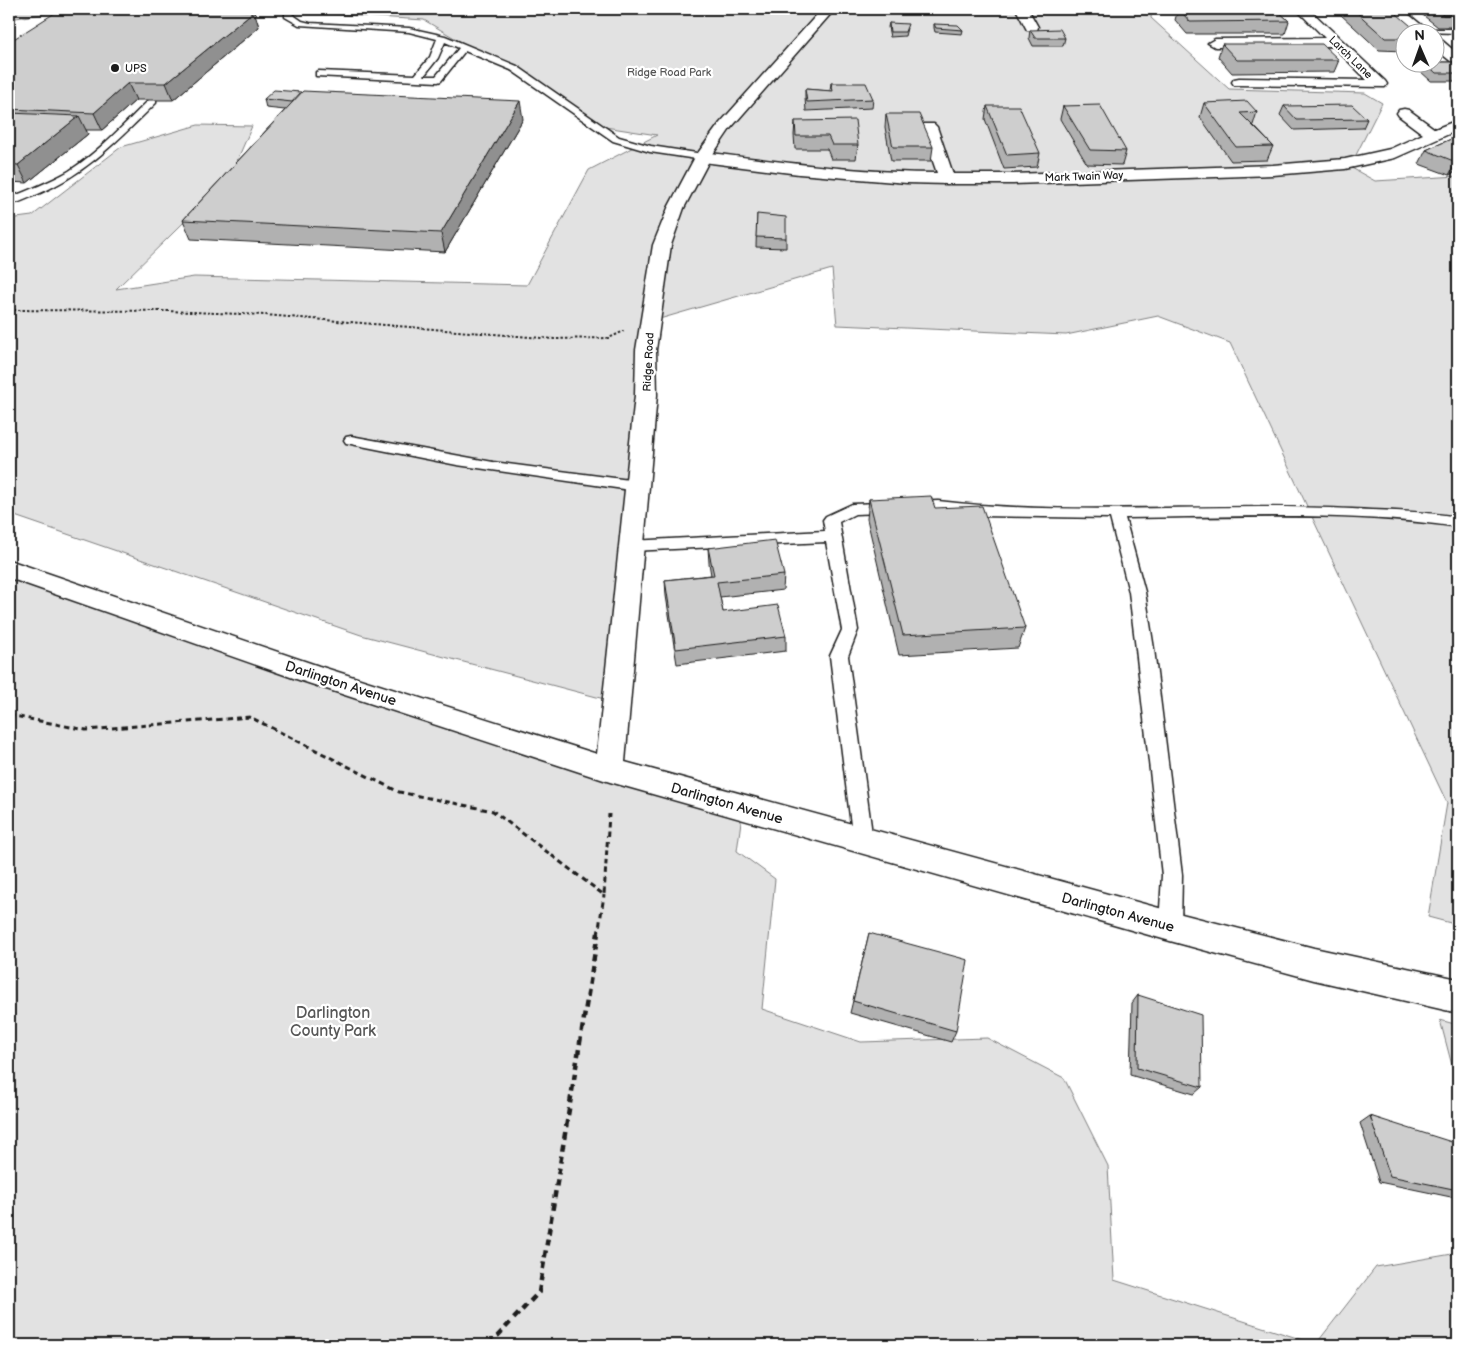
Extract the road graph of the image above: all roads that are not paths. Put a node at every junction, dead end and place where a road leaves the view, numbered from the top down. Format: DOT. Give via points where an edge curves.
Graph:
graph roads {
  1 [pos="289,9"];
  2 [pos="829,9"];
  3 [pos="1022,9"];
  4 [pos="1302,9"];
  5 [pos="1395,9"];
  6 [pos="1411,22"];
  7 [pos="1032,27"];
  8 [pos="1444,31"];
  9 [pos="1458,31"];
  10 [pos="442,38"];
  11 [pos="1337,42"];
  12 [pos="1215,43"];
  13 [pos="464,47"];
  14 [pos="1444,49"];
  15 [pos="1458,60"];
  16 [pos="319,74"];
  17 [pos="417,78"];
  18 [pos="1239,82"];
  19 [pos="152,102"];
  20 [pos="1404,113"];
  21 [pos="1458,124"];
  22 [pos="929,127"];
  23 [pos="1433,135"];
  24 [pos="703,157"];
  25 [pos="1037,161"];
  26 [pos="1045,178"];
  27 [pos="947,179"];
  28 [pos="9,202"];
  29 [pos="351,440"];
  30 [pos="637,486"];
  31 [pos="1116,513"];
  32 [pos="1458,522"];
  33 [pos="833,536"];
  34 [pos="631,546"];
  35 [pos="9,569"];
  36 [pos="610,770"];
  37 [pos="863,841"];
  38 [pos="1170,926"];
  39 [pos="1458,996"];
  1 -- 10 [label="lane" via="288,15 292,19 310,25 409,30"];
  2 -- 24 [label="street, Ridge Road" via="724,126"];
  3 -- 7 [label="street"];
  4 -- 11 [label="street, Larch Lane"];
  5 -- 6 [label="street"];
  8 -- 9 [label="lane"];
  10 -- 13 [label="lane"];
  10 -- 17 [label="lane" via="434,58"];
  11 -- 12 [label="street"];
  11 -- 18 [label="street, Larch Lane" via="1380,84"];
  13 -- 17 [label="lane" via="438,79"];
  13 -- 24 [label="lane" via="514,68 616,139 650,149"];
  14 -- 15 [label="street"];
  16 -- 17 [label="lane"];
  19 -- 28 [label="lane" via="73,172"];
  20 -- 23 [label="street"];
  21 -- 23 [label="street, Mark Twain Way"];
  22 -- 27 [label="street"];
  23 -- 26 [label="street, Mark Twain Way" via="1395,153 1345,164"];
  24 -- 27 [label="street, Mark Twain Way" via="846,174"];
  24 -- 30 [label="street, Ridge Road" via="676,208 662,245 646,350 646,395"];
  25 -- 26 [label="street"];
  26 -- 27 [label="street, Mark Twain Way"];
  29 -- 30 [label="lane" via="411,453"];
  30 -- 34 [label="street, Ridge Road"];
  31 -- 32 [label="lane" via="1295,511"];
  31 -- 33 [label="lane" via="980,511 938,506 852,509 832,520"];
  31 -- 38 [label="lane" via="1137,592 1146,649 1172,875"];
  33 -- 34 [label="lane"];
  33 -- 37 [label="lane" via="850,630 839,656"];
  34 -- 36 [label="street, Ridge Road"];
  35 -- 36 [label="street, Darlington Avenue" via="309,673"];
  36 -- 37 [label="street, Darlington Avenue"];
  37 -- 38 [label="street, Darlington Avenue"];
  38 -- 39 [label="street, Darlington Avenue" via="1314,964"];
}
